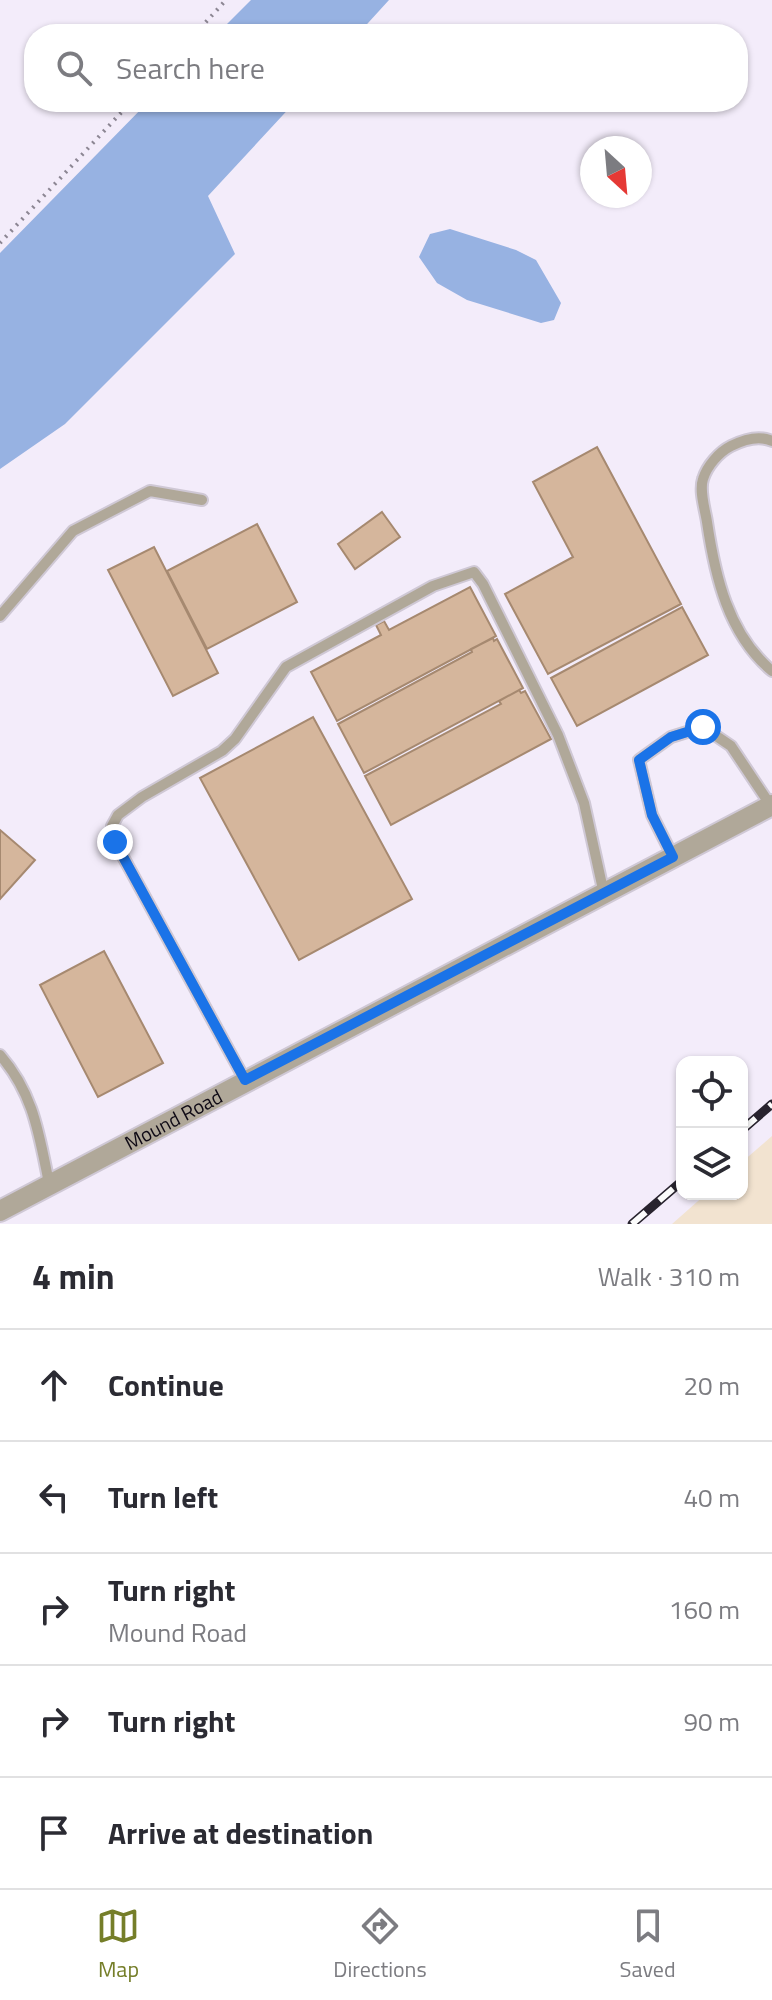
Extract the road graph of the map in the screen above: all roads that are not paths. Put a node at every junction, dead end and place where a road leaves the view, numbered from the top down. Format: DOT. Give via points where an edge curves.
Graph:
graph roads {
  1 [pos="772,441"];
  2 [pos="202,500"];
  3 [pos="0,616"];
  4 [pos="772,671"];
  5 [pos="772,805"];
  6 [pos="673,857"];
  7 [pos="604,894"];
  8 [pos="0,1055"];
  9 [pos="245,1080"];
  10 [pos="49,1183"];
  11 [pos="0,1211"];
  1 -- 4 [label="lane" via="743,440 726,449 702,480 714,569 724,600 757,659"];
  2 -- 3 [label="lane" via="150,491 73,531"];
  5 -- 6 [label="street, Mound Road"];
  5 -- 6 [label="lane" via="731,746 703,727 671,737 639,760 652,815"];
  6 -- 7 [label="street, Mound Road"];
  7 -- 9 [label="street, Mound Road"];
  7 -- 9 [label="lane" via="584,803 558,735 483,584 474,572 433,586 286,667 222,751 142,797 112,826 115,842"];
  8 -- 10 [label="lane" via="16,1074 35,1114"];
  9 -- 10 [label="street, Mound Road"];
  10 -- 11 [label="street, Mound Road"];
}
